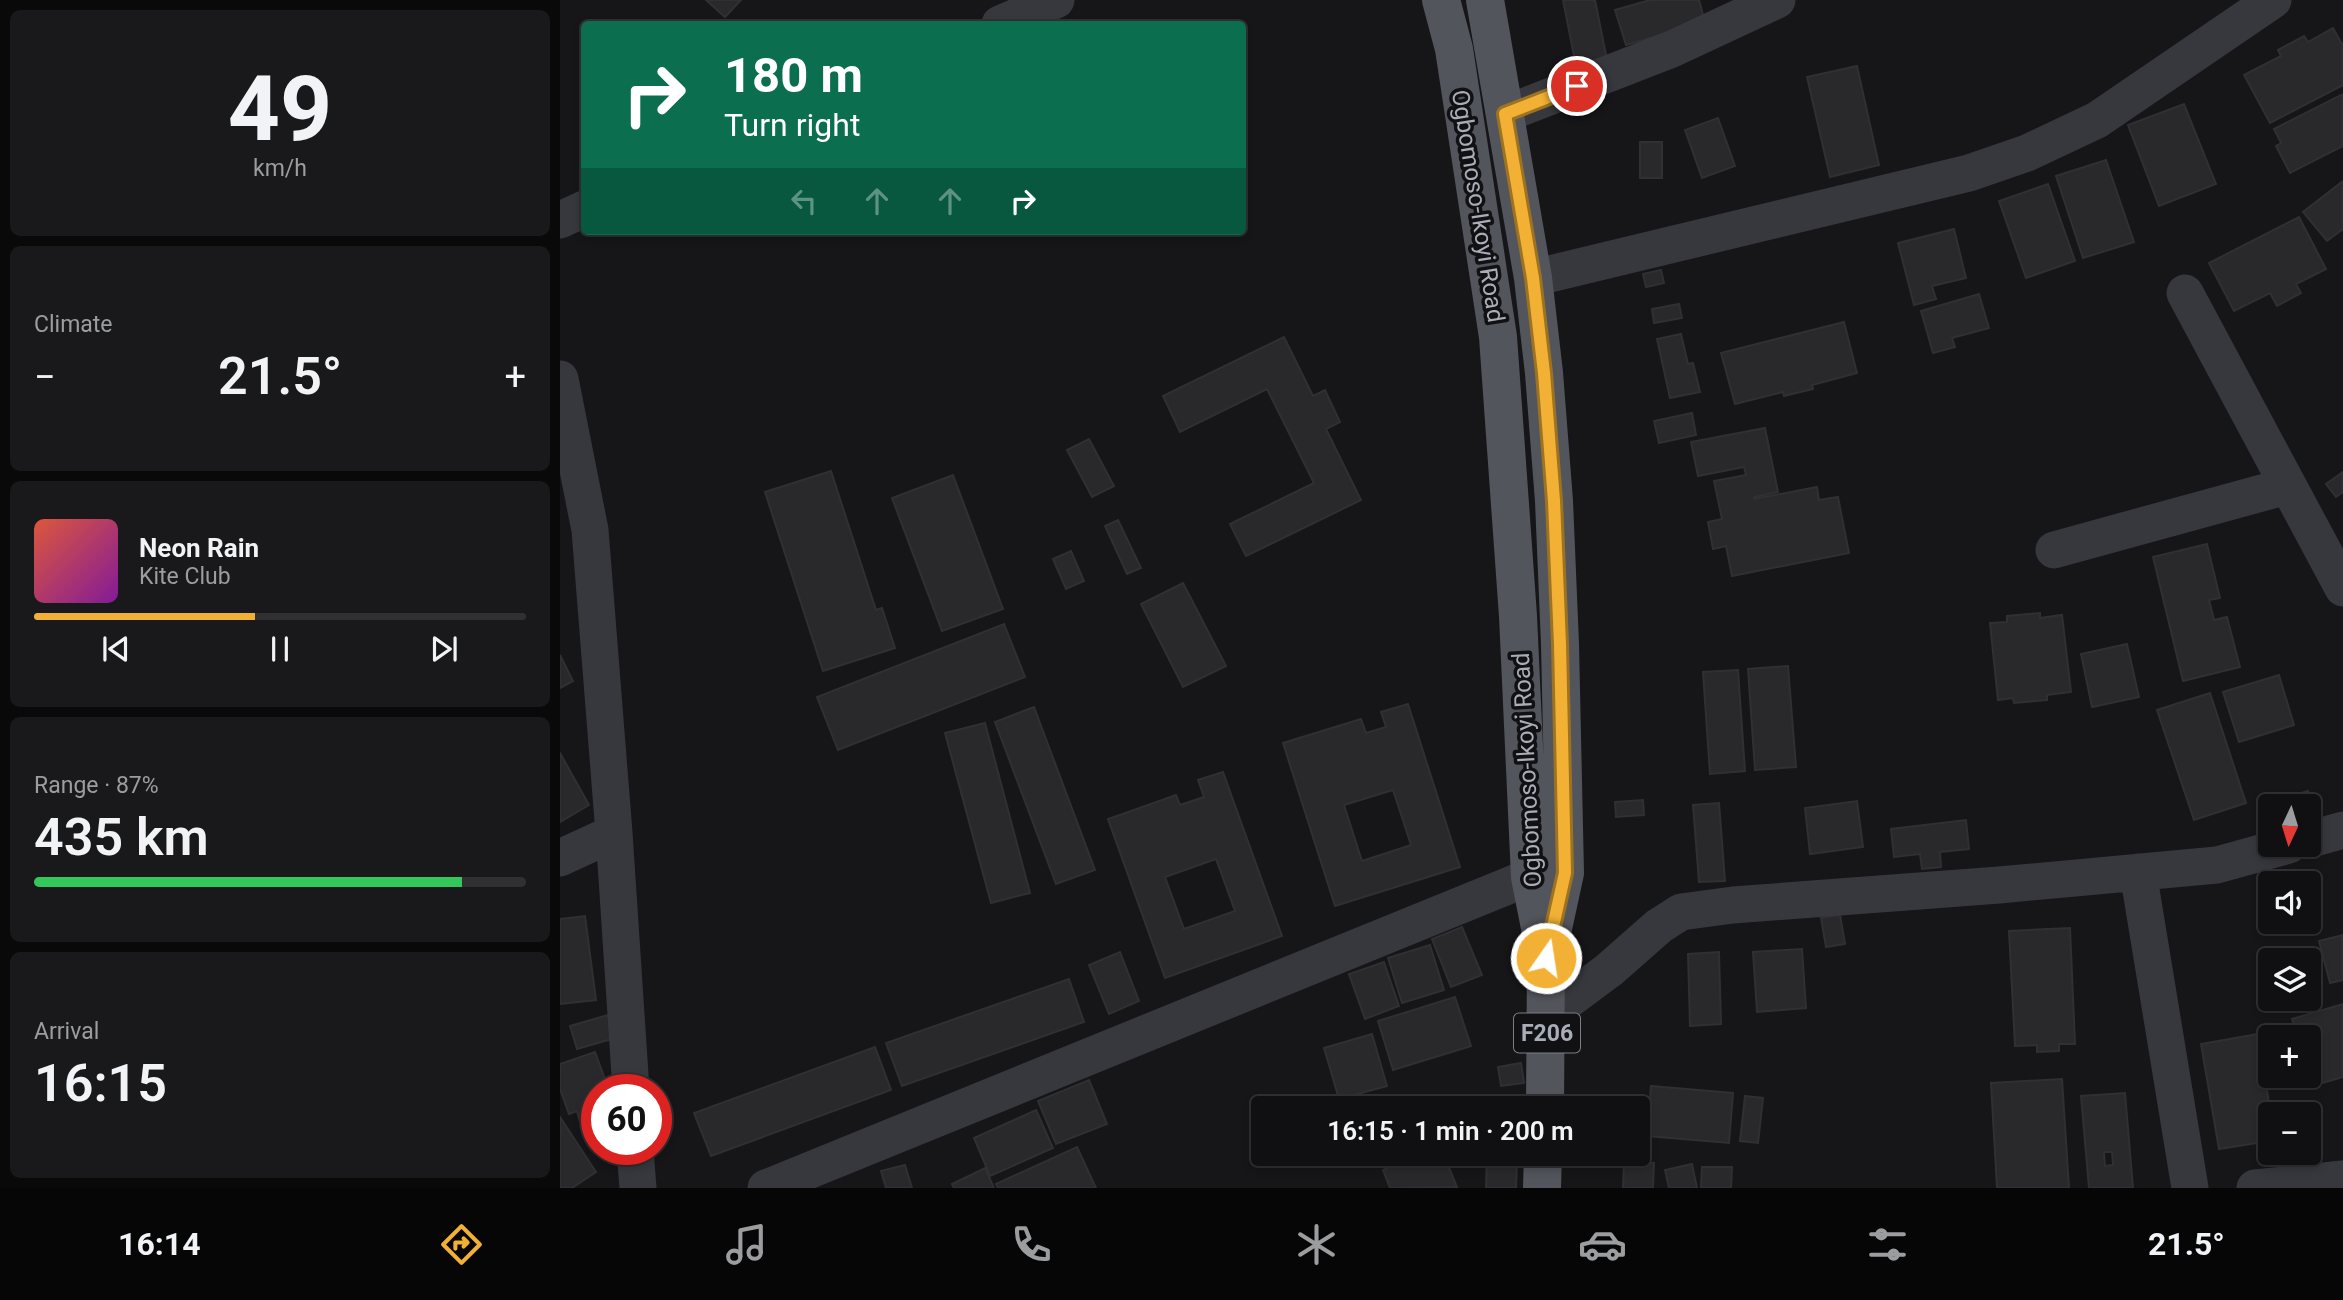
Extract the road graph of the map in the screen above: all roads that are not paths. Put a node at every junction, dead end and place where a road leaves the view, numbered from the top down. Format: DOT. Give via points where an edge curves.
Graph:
graph roads {
  1 [pos="1056,0"];
  2 [pos="1441,0"];
  3 [pos="1485,0"];
  4 [pos="1777,0"];
  5 [pos="2273,0"];
  6 [pos="1007,21"];
  7 [pos="1505,114"];
  8 [pos="581,210"];
  9 [pos="560,220"];
  10 [pos="1533,278"];
  11 [pos="2185,293"];
  12 [pos="560,379"];
  13 [pos="2287,486"];
  14 [pos="2054,550"];
  15 [pos="2343,588"];
  16 [pos="2343,830"];
  17 [pos="614,833"];
  18 [pos="2321,836"];
  19 [pos="2258,854"];
  20 [pos="560,858"];
  21 [pos="2138,872"];
  22 [pos="1530,877"];
  23 [pos="1546,958"];
  24 [pos="1547,1016"];
  25 [pos="630,1074"];
  26 [pos="1545,1096"];
  27 [pos="636,1165"];
  28 [pos="1543,1166"];
  29 [pos="2343,1179"];
  30 [pos="638,1188"];
  31 [pos="766,1188"];
  32 [pos="1542,1188"];
  33 [pos="2190,1188"];
  34 [pos="2255,1188"];
  1 -- 6 [label="street"];
  2 -- 22 [label="main road, Ogbomoso-Ikoyi Road / F206" via="1454,48 1497,337 1518,616"];
  3 -- 7 [label="main road, Ogbomoso-Ikoyi Road / F206"];
  4 -- 7 [label="street" via="1672,49"];
  5 -- 10 [label="street" via="2097,120 2026,153 1969,173"];
  7 -- 10 [label="main road, Ogbomoso-Ikoyi Road / F206"];
  8 -- 9 [label="street"];
  10 -- 23 [label="main road, Ogbomoso-Ikoyi Road / F206" via="1554,501 1565,873"];
  11 -- 13 [label="street"];
  12 -- 17 [label="street" via="590,530"];
  13 -- 14 [label="street"];
  13 -- 15 [label="street"];
  16 -- 18 [label="street"];
  17 -- 20 [label="street"];
  17 -- 25 [label="street"];
  19 -- 21 [label="street" via="2217,865"];
  21 -- 24 [label="street" via="1681,912"];
  21 -- 33 [label="street"];
  22 -- 23 [label="main road, Ogbomoso-Ikoyi Road / F206"];
  22 -- 31 [label="street"];
  23 -- 24 [label="main road, F206"];
  24 -- 26 [label="main road, F206"];
  27 -- 30 [label="street"];
  28 -- 32 [label="main road"];
  29 -- 34 [label="street"];
}
